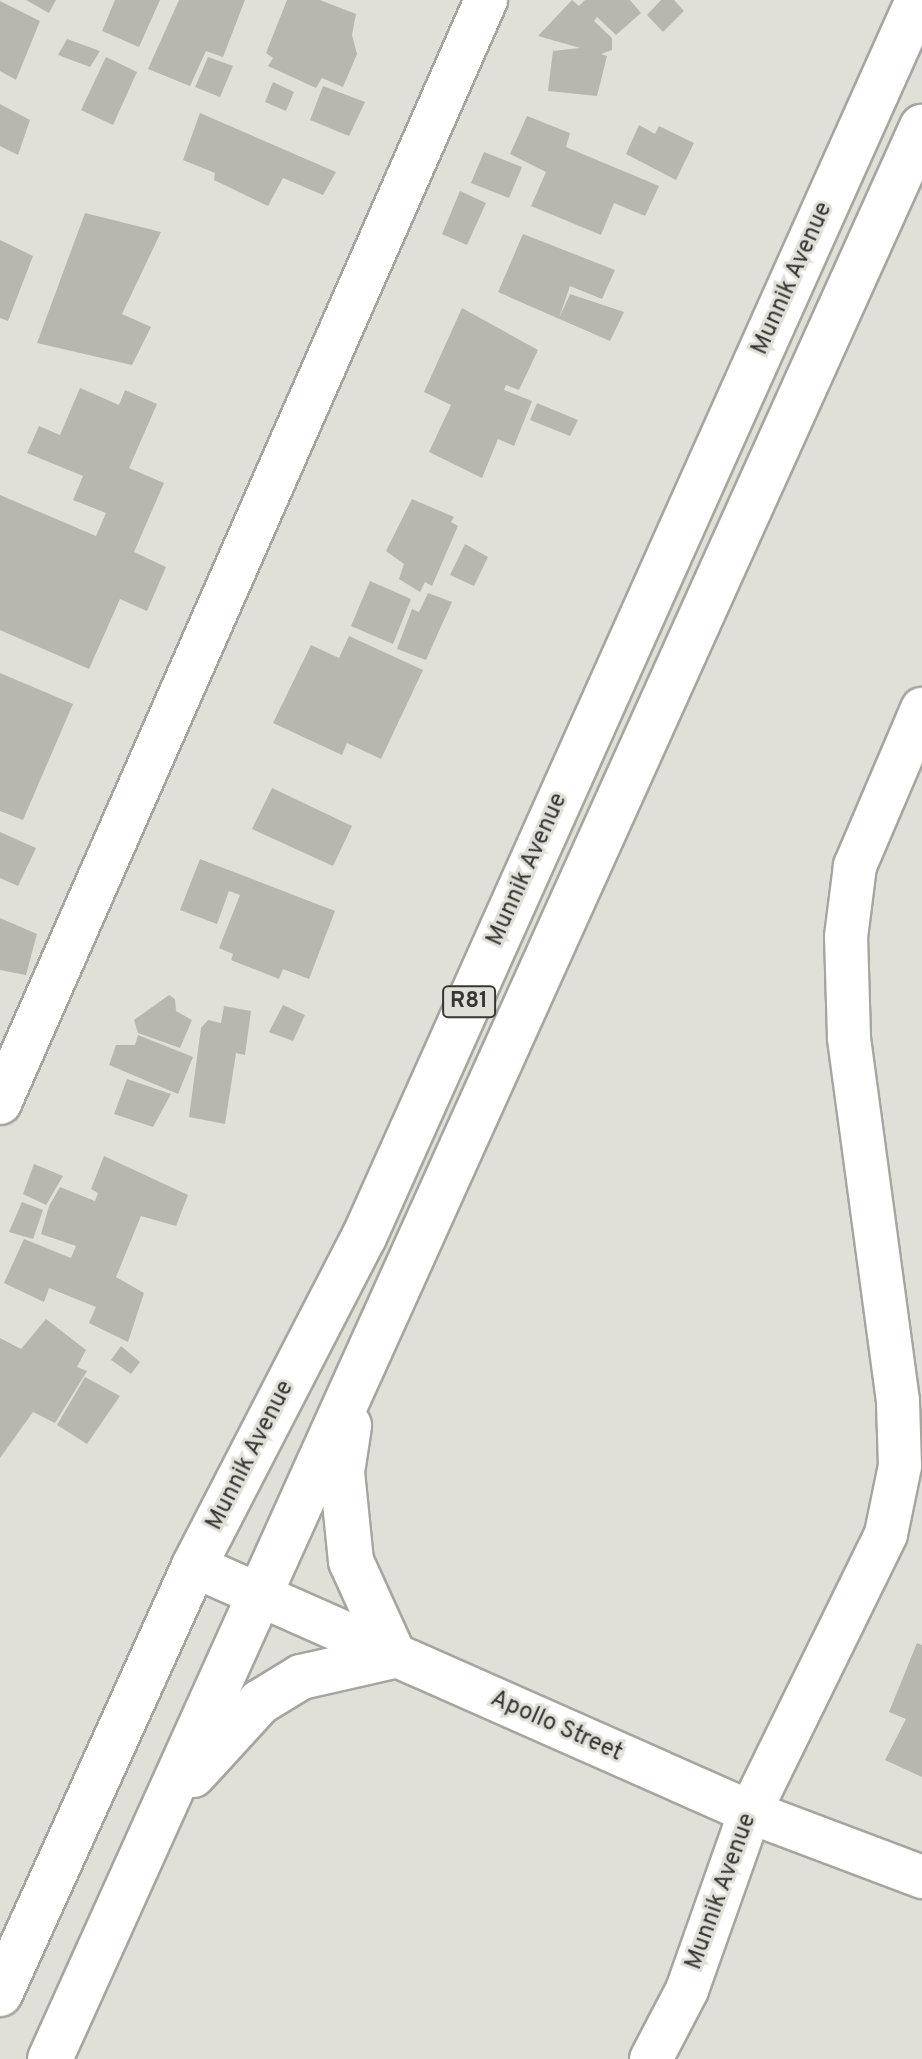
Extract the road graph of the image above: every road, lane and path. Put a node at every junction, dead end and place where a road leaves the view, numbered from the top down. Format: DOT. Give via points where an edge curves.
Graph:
graph roads {
  1 [pos="486,0"];
  2 [pos="918,0"];
  3 [pos="922,127"];
  4 [pos="922,709"];
  5 [pos="0,1103"];
  6 [pos="356,1380"];
  7 [pos="194,1566"];
  8 [pos="258,1598"];
  9 [pos="394,1656"];
  10 [pos="750,1812"];
  11 [pos="158,1818"];
  12 [pos="922,1877"];
  13 [pos="0,1994"];
  14 [pos="50,2059"];
  15 [pos="651,2059"];
  1 -- 5 [label="street"];
  2 -- 7 [label="main road, Munnik Avenue / R81" via="364,1237"];
  3 -- 6 [label="main road, R81"];
  4 -- 10 [label="street, Munnik Avenue" via="855,866 846,937 849,1037 898,1401 900,1466 886,1534"];
  6 -- 8 [label="main road, R81"];
  6 -- 9 [label="main road" via="342,1472 351,1561"];
  7 -- 8 [label="street, Apollo Street"];
  7 -- 13 [label="main road, Munnik Avenue / R81"];
  8 -- 9 [label="street, Apollo Street"];
  8 -- 11 [label="main road, R81"];
  9 -- 10 [label="street, Apollo Street"];
  9 -- 11 [label="main road" via="301,1677 260,1702 226,1734"];
  10 -- 12 [label="street, Apollo Street"];
  10 -- 15 [label="street, Munnik Avenue" via="687,1990"];
  11 -- 14 [label="main road, R81"];
}
